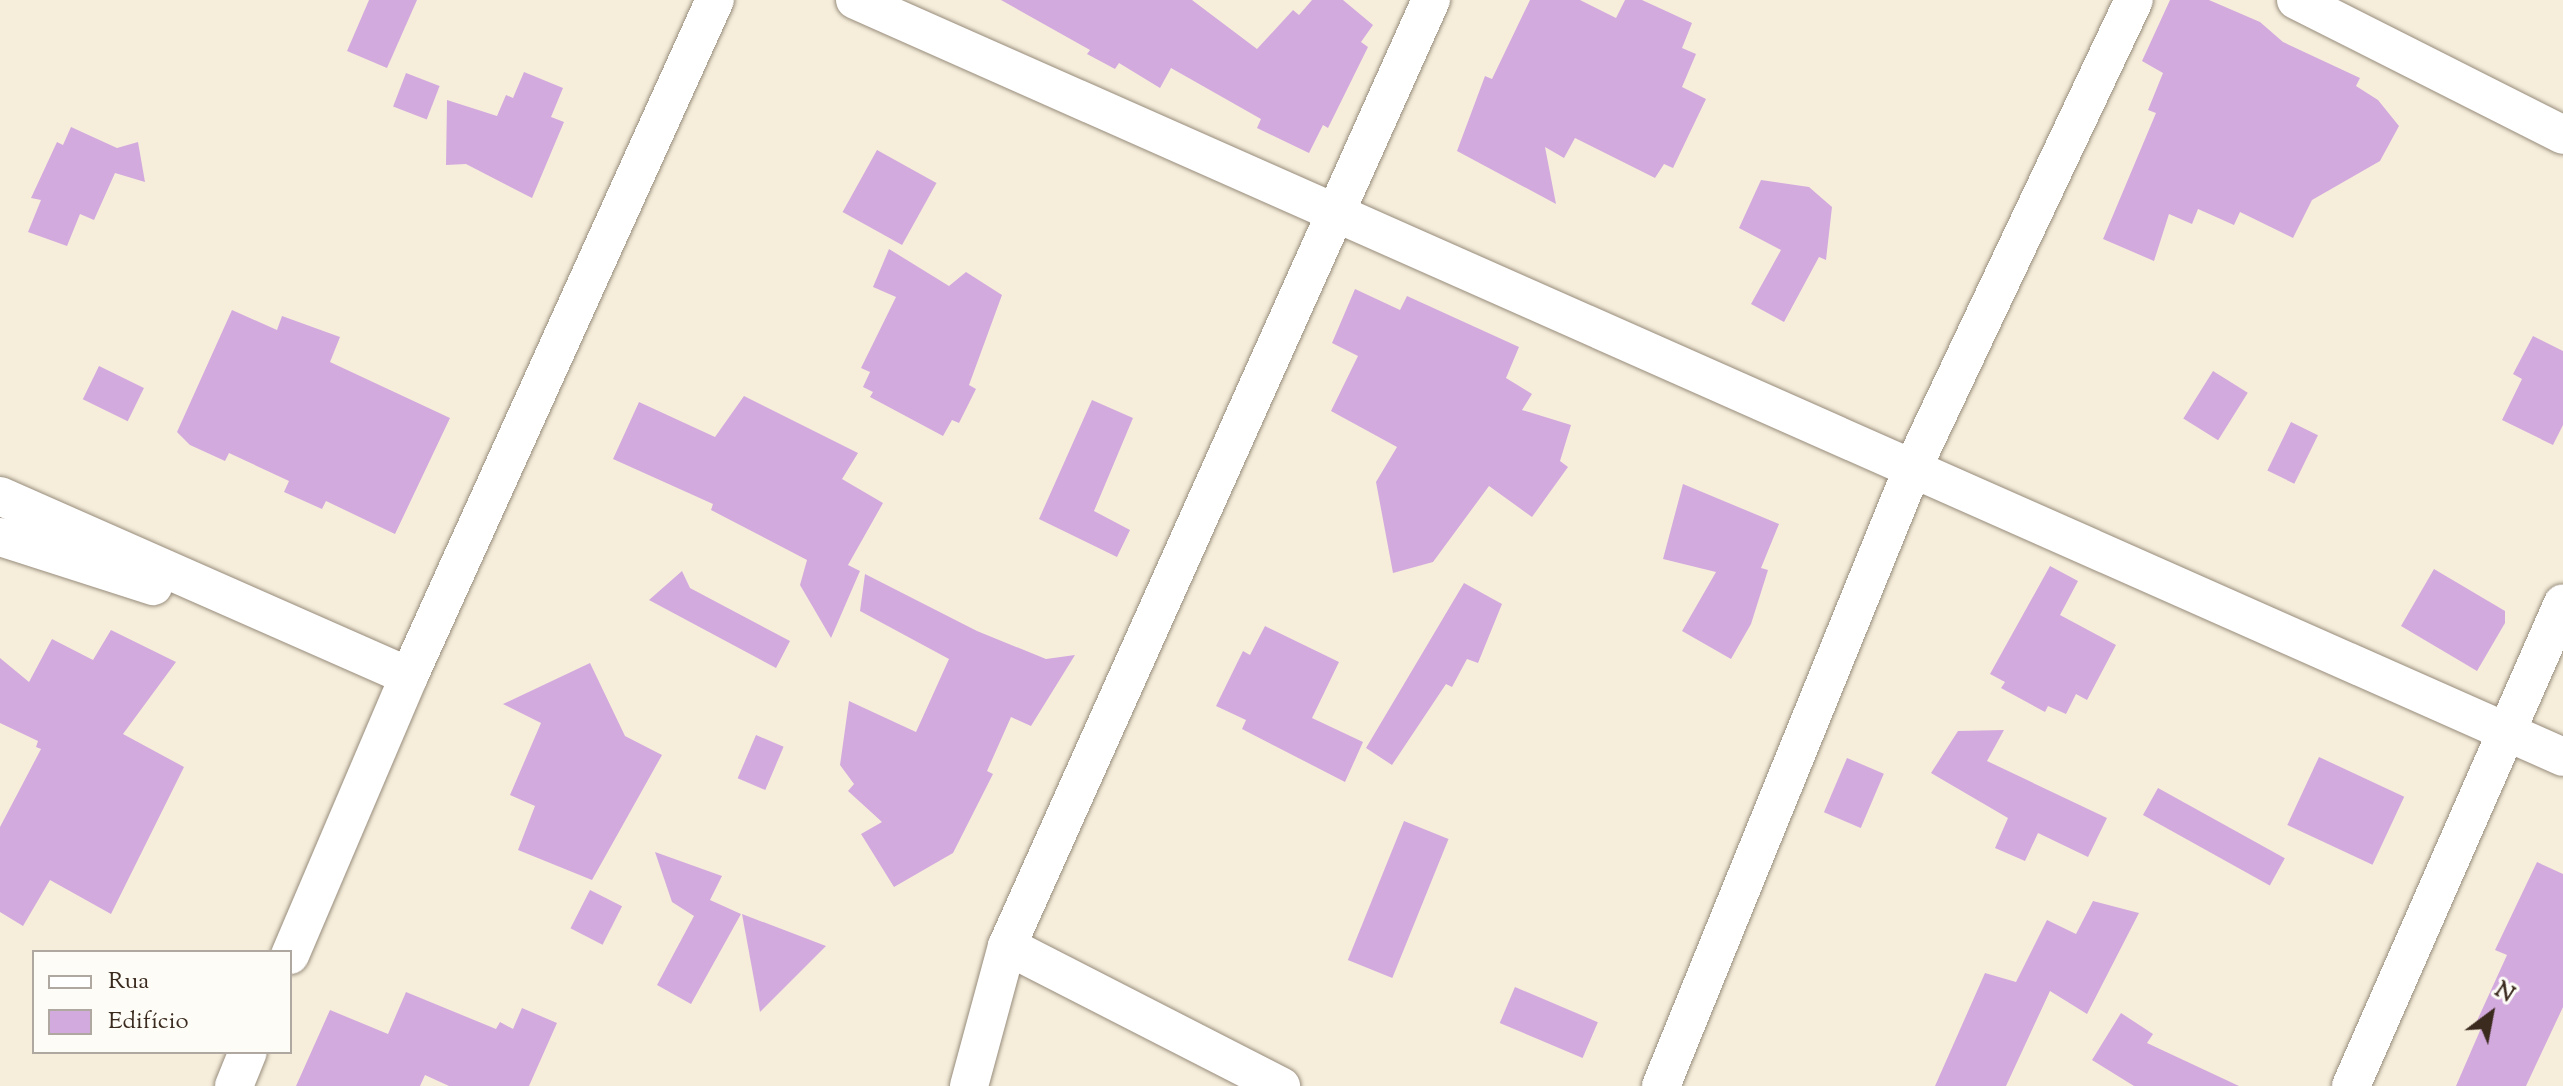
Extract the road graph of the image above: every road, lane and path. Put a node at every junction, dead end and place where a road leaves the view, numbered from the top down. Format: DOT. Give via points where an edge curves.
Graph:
graph roads {
  1 [pos="715,0"];
  2 [pos="855,0"];
  3 [pos="1431,0"];
  4 [pos="2134,0"];
  5 [pos="2296,0"];
  6 [pos="2563,135"];
  7 [pos="1336,211"];
  8 [pos="1914,465"];
  9 [pos="0,496"];
  10 [pos="0,537"];
  11 [pos="239,601"];
  12 [pos="2563,603"];
  13 [pos="409,676"];
  14 [pos="2508,732"];
  15 [pos="2563,757"];
  16 [pos="1007,946"];
  17 [pos="292,950"];
  18 [pos="247,1054"];
  19 [pos="234,1086"];
  20 [pos="969,1086"];
  21 [pos="1281,1086"];
  22 [pos="1661,1086"];
  23 [pos="2351,1086"];
  1 -- 13 [label="street"];
  2 -- 7 [label="street"];
  3 -- 7 [label="street"];
  4 -- 8 [label="street"];
  5 -- 6 [label="street"];
  7 -- 8 [label="street"];
  7 -- 16 [label="street"];
  8 -- 14 [label="street"];
  8 -- 22 [label="street"];
  9 -- 11 [label="street"];
  10 -- 11 [label="street" via="146,585"];
  11 -- 13 [label="street"];
  12 -- 14 [label="street"];
  13 -- 17 [label="street"];
  14 -- 15 [label="street"];
  14 -- 23 [label="street"];
  16 -- 20 [label="street"];
  16 -- 21 [label="street"];
  18 -- 19 [label="street"];
}
